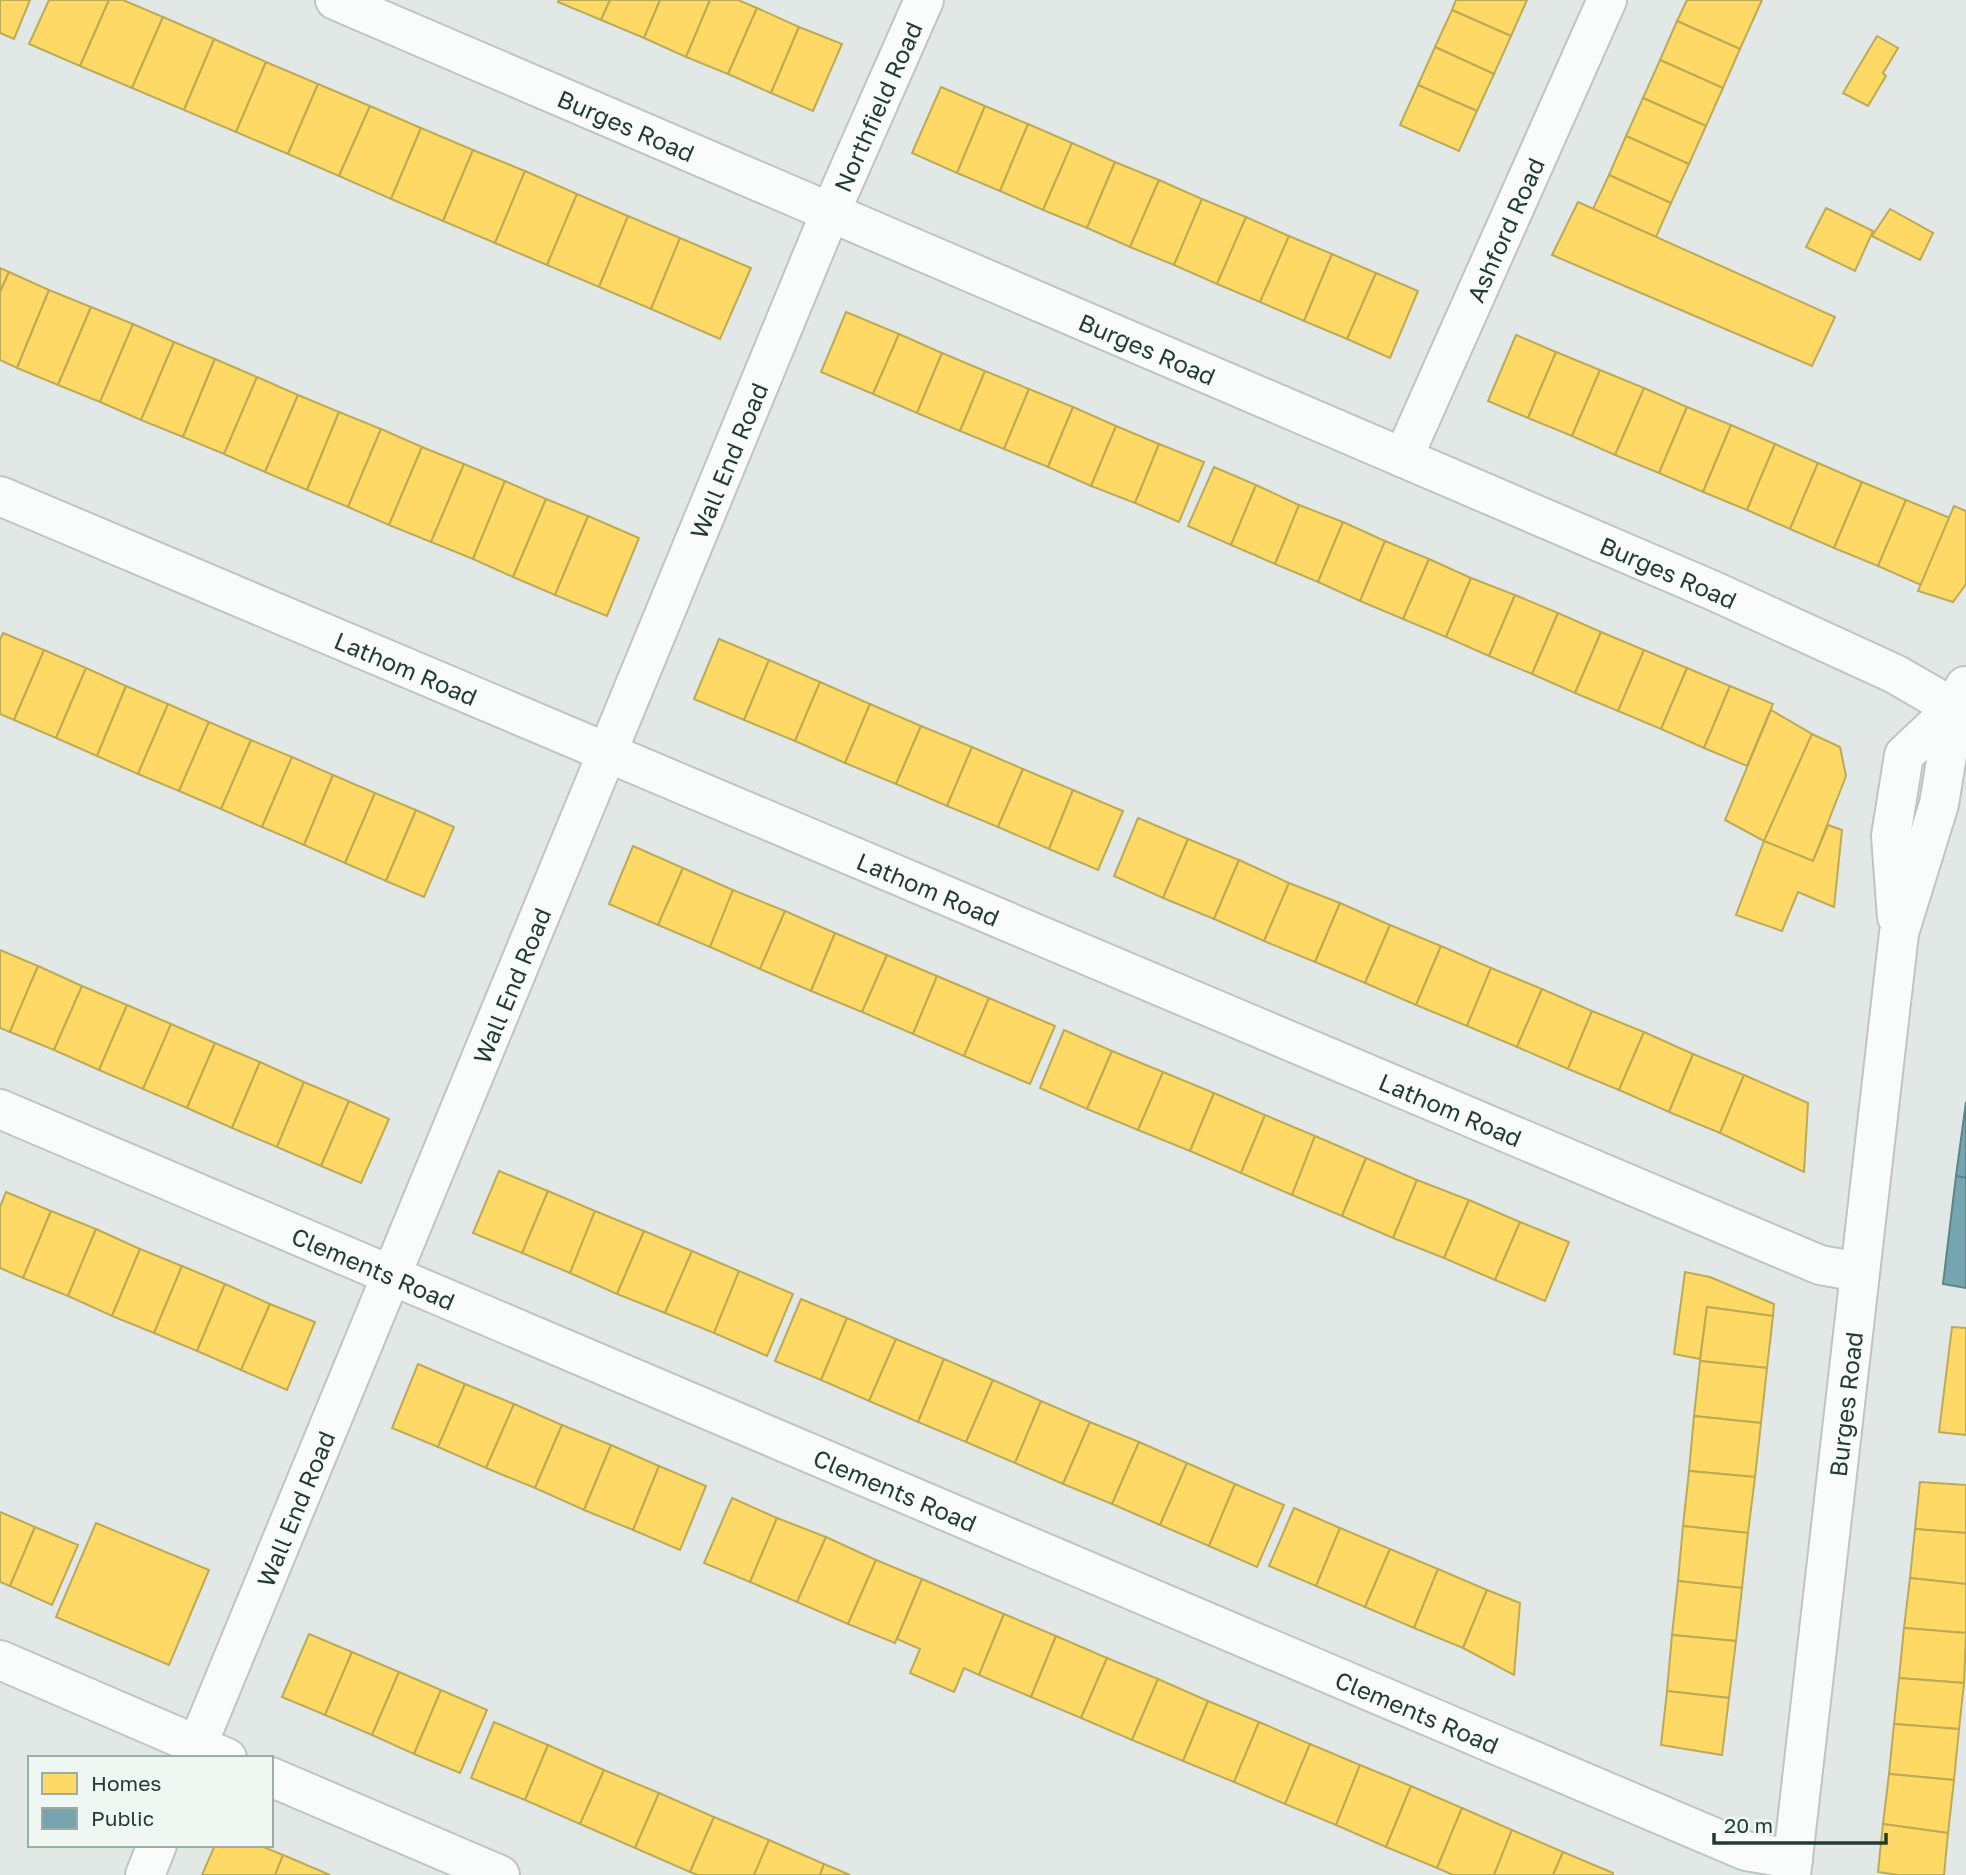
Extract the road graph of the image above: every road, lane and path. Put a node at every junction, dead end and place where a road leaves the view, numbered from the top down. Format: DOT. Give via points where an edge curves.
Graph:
graph roads {
  1 [pos="335,0"];
  2 [pos="925,0"];
  3 [pos="1607,0"];
  4 [pos="830,213"];
  5 [pos="1403,458"];
  6 [pos="0,496"];
  7 [pos="1962,702"];
  8 [pos="607,754"];
  9 [pos="0,1109"];
  10 [pos="1859,1272"];
  11 [pos="392,1277"];
  12 [pos="0,1660"];
  13 [pos="206,1753"];
  14 [pos="273,1778"];
  15 [pos="156,1847"];
  16 [pos="1792,1867"];
  17 [pos="145,1875"];
  18 [pos="500,1875"];
  1 -- 4 [label="street, Burges Road"];
  2 -- 4 [label="street, Northfield Road"];
  3 -- 5 [label="street, Ashford Road"];
  4 -- 5 [label="street, Burges Road"];
  4 -- 8 [label="street, Wall End Road"];
  5 -- 7 [label="street, Burges Road"];
  6 -- 8 [label="street, Lathom Road"];
  7 -- 10 [label="street, Burges Road" via="1904,755 1891,836 1899,933"];
  8 -- 10 [label="street, Lathom Road" via="1820,1265"];
  8 -- 11 [label="street, Wall End Road"];
  9 -- 11 [label="street, Clements Road"];
  10 -- 16 [label="street, Burges Road"];
  11 -- 13 [label="street, Wall End Road"];
  11 -- 16 [label="street, Clements Road"];
  12 -- 13 [label="street"];
  14 -- 18 [label="street"];
  15 -- 17 [label="street"];
}
